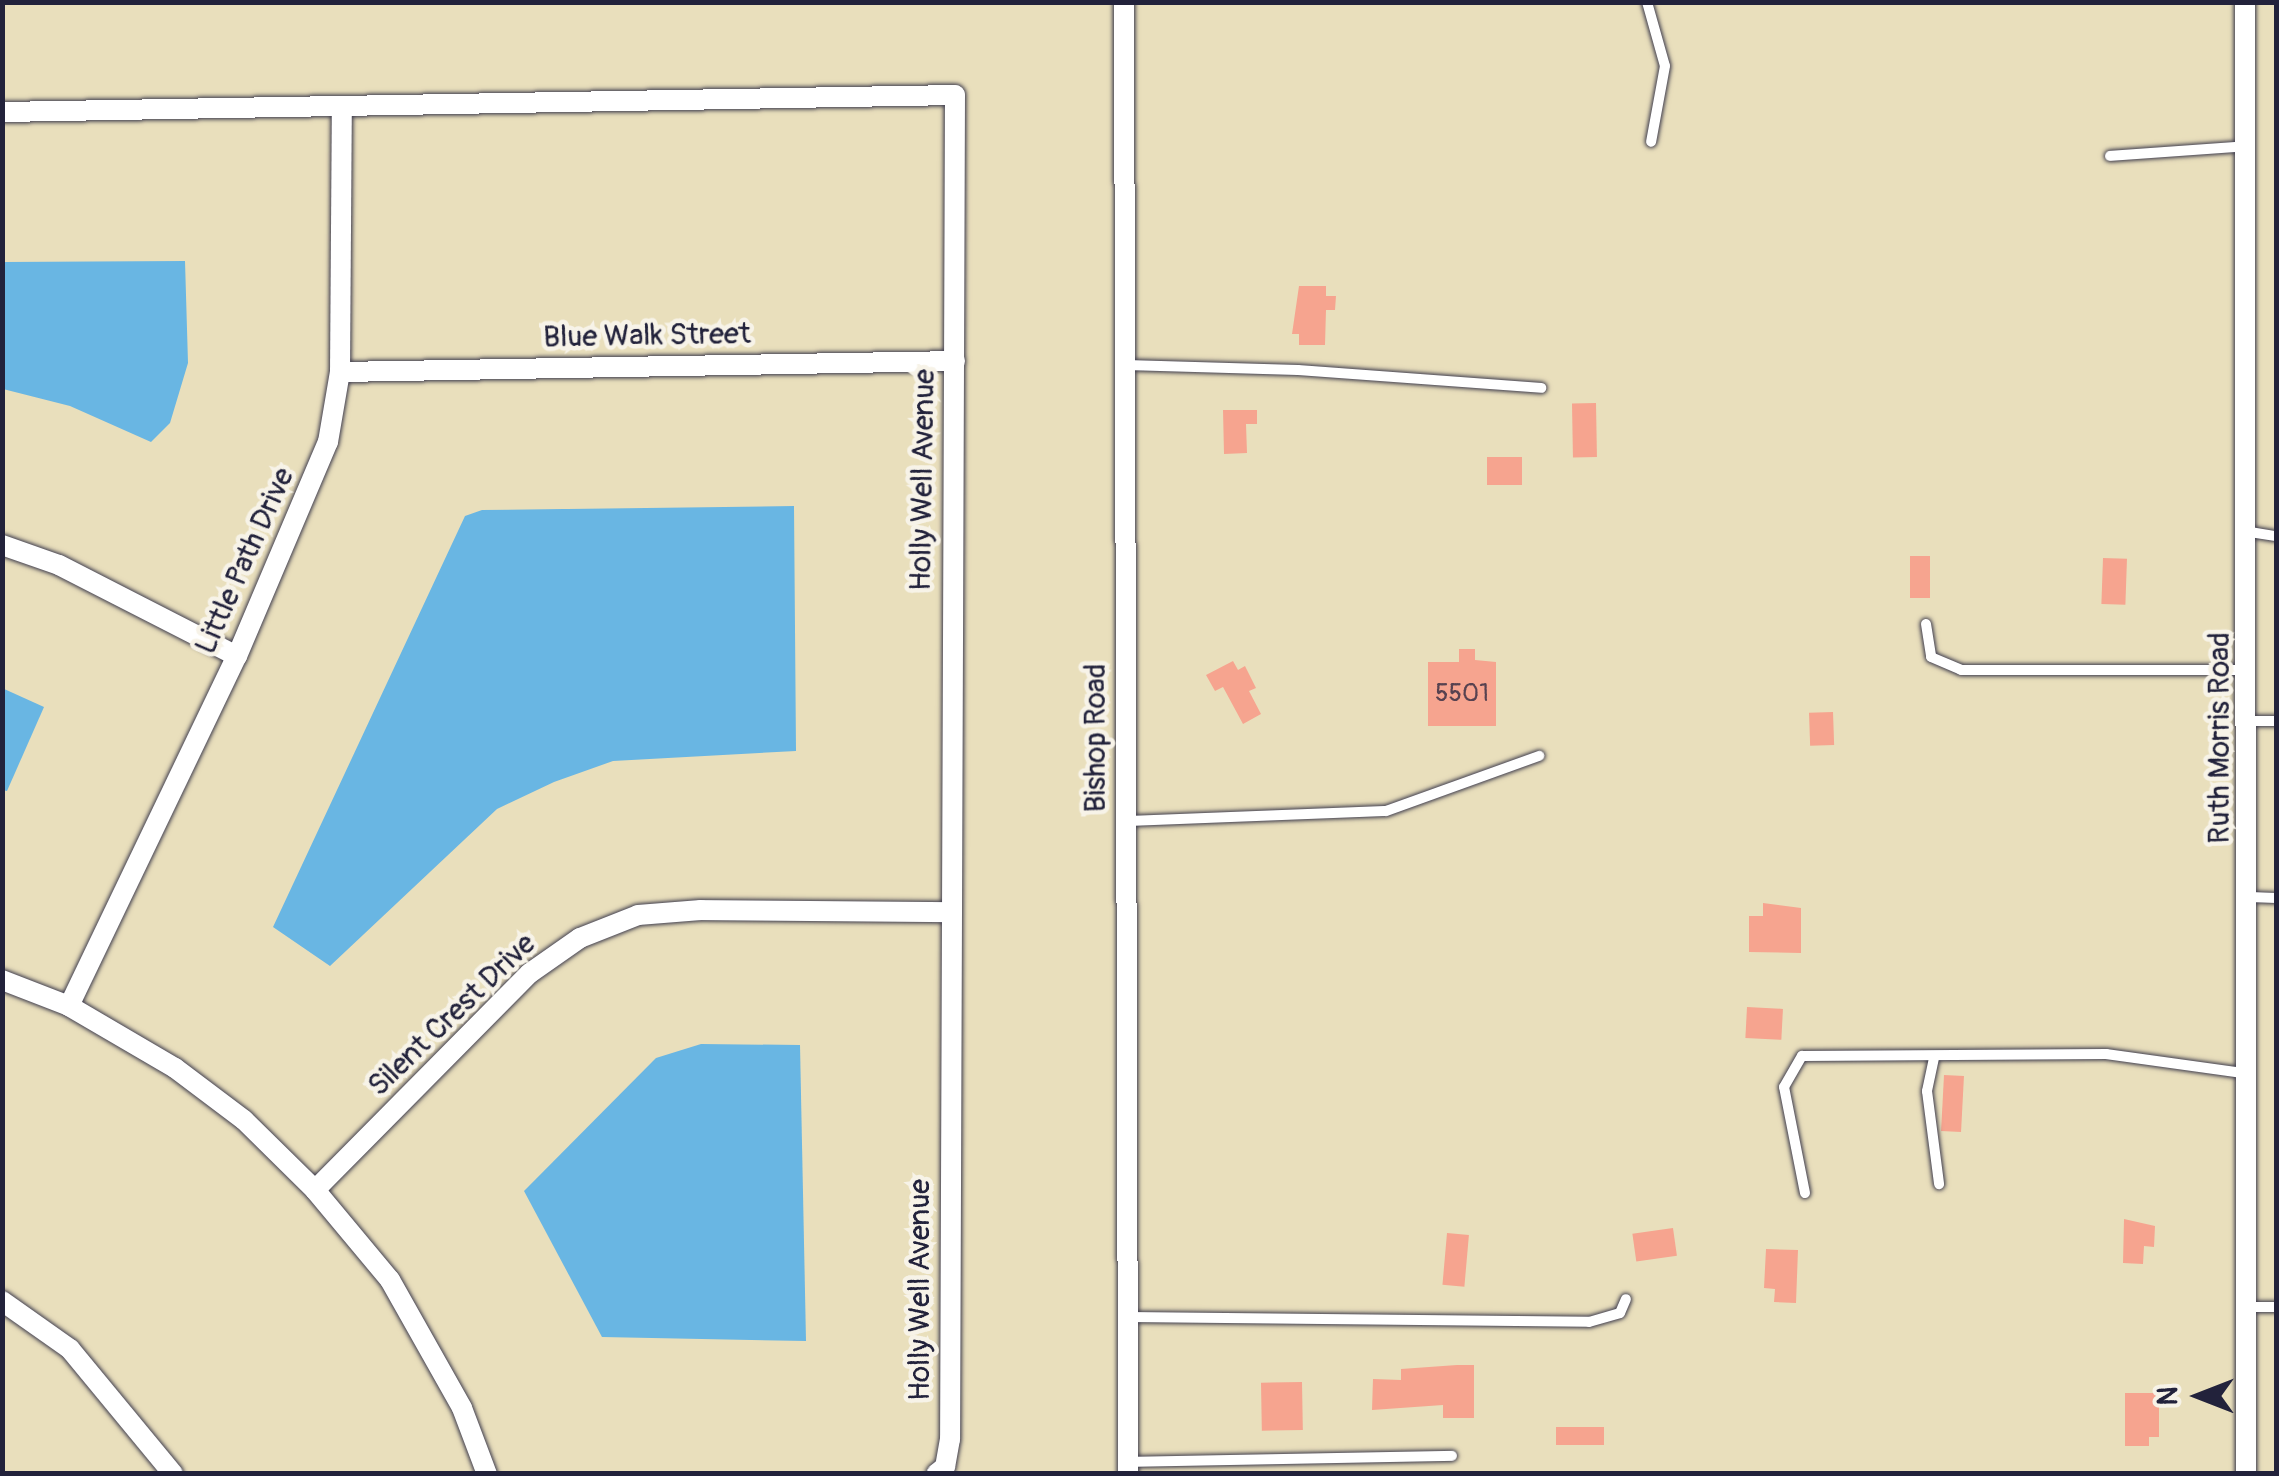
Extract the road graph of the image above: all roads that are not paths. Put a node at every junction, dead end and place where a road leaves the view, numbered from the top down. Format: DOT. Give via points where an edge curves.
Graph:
graph roads {
  1 [pos="1124,2"];
  2 [pos="1647,2"];
  3 [pos="2245,2"];
  4 [pos="342,108"];
  5 [pos="2,112"];
  6 [pos="1651,142"];
  7 [pos="2250,146"];
  8 [pos="2110,156"];
  9 [pos="955,361"];
  10 [pos="1126,365"];
  11 [pos="340,372"];
  12 [pos="1541,388"];
  13 [pos="2250,532"];
  14 [pos="2276,536"];
  15 [pos="2,545"];
  16 [pos="1926,624"];
  17 [pos="237,656"];
  18 [pos="2250,670"];
  19 [pos="2250,721"];
  20 [pos="2276,721"];
  21 [pos="1538,756"];
  22 [pos="1126,820"];
  23 [pos="2250,898"];
  24 [pos="2276,898"];
  25 [pos="949,912"];
  26 [pos="2,980"];
  27 [pos="69,1006"];
  28 [pos="1934,1058"];
  29 [pos="2243,1072"];
  30 [pos="1939,1184"];
  31 [pos="316,1190"];
  32 [pos="1804,1194"];
  33 [pos="1626,1299"];
  34 [pos="2,1301"];
  35 [pos="2244,1306"];
  36 [pos="2276,1307"];
  37 [pos="1128,1318"];
  38 [pos="1452,1456"];
  39 [pos="1128,1468"];
  40 [pos="173,1474"];
  41 [pos="487,1474"];
  42 [pos="936,1474"];
  43 [pos="2246,1474"];
  1 -- 10 [label="street, Bishop Road"];
  2 -- 6 [label="lane" via="1665,66"];
  3 -- 7 [label="street, Ruth Morris Road"];
  4 -- 5 [label="street"];
  4 -- 9 [label="street, Holly Well Avenue" via="955,95"];
  4 -- 11 [label="street, Little Path Drive"];
  7 -- 8 [label="lane"];
  7 -- 13 [label="street, Ruth Morris Road"];
  9 -- 11 [label="street, Blue Walk Street"];
  9 -- 25 [label="street, Holly Well Avenue"];
  10 -- 12 [label="lane"];
  10 -- 22 [label="street, Bishop Road"];
  11 -- 17 [label="street, Little Path Drive" via="328,442 304,510"];
  13 -- 14 [label="lane"];
  13 -- 18 [label="street, Ruth Morris Road"];
  15 -- 17 [label="street" via="59,565"];
  16 -- 18 [label="lane" via="1931,657 1962,670"];
  17 -- 27 [label="street, Little Path Drive"];
  18 -- 19 [label="street, Ruth Morris Road"];
  19 -- 20 [label="lane"];
  19 -- 23 [label="street, Ruth Morris Road"];
  21 -- 22 [label="lane" via="1386,811"];
  22 -- 37 [label="street, Bishop Road"];
  23 -- 24 [label="lane"];
  23 -- 29 [label="street, Ruth Morris Road"];
  25 -- 31 [label="street, Silent Crest Drive" via="701,910 638,915 580,938 530,973"];
  25 -- 42 [label="street, Holly Well Avenue" via="950,1439 945,1468"];
  26 -- 27 [label="street"];
  27 -- 31 [label="street" via="189,1078"];
  28 -- 29 [label="lane" via="2106,1054"];
  28 -- 30 [label="lane" via="1927,1092"];
  28 -- 32 [label="lane" via="1822,1054 1802,1056 1792,1066 1784,1087 1787,1125"];
  29 -- 35 [label="street, Ruth Morris Road"];
  31 -- 41 [label="street" via="390,1280 462,1408"];
  33 -- 37 [label="lane" via="1620,1313 1589,1322"];
  34 -- 40 [label="street" via="70,1349"];
  35 -- 36 [label="lane"];
  35 -- 43 [label="street, Ruth Morris Road"];
  37 -- 39 [label="street, Bishop Road"];
  38 -- 39 [label="lane"];
}
